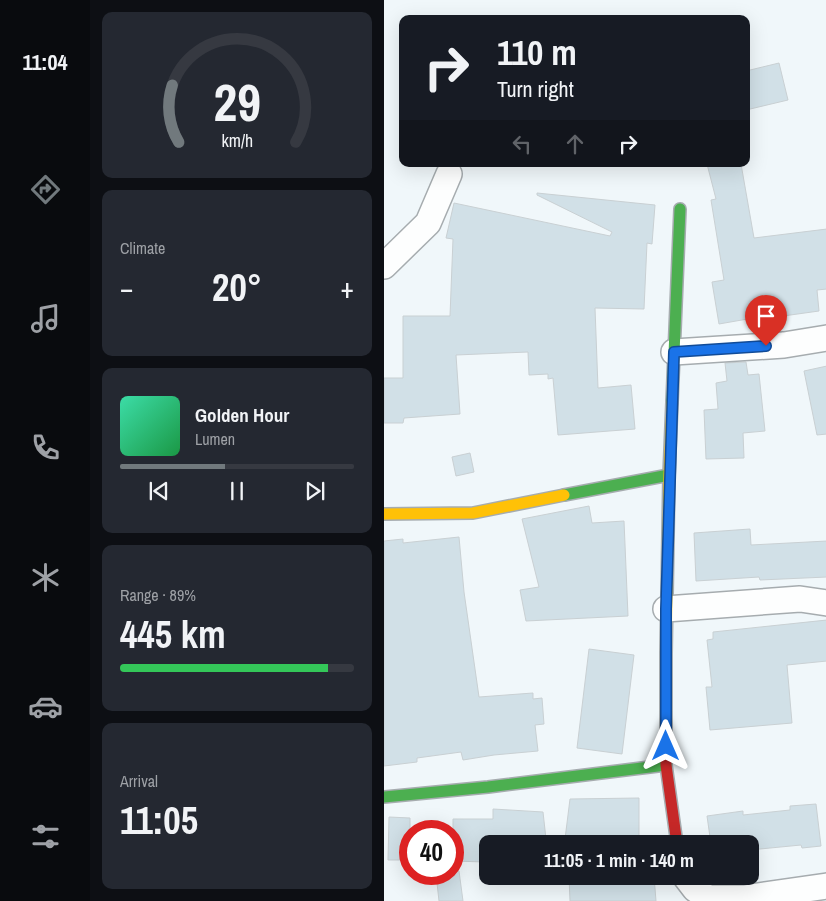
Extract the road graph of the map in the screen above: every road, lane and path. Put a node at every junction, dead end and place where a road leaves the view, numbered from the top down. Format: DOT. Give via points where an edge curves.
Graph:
graph roads {
  1 [pos="449,174"];
  2 [pos="680,209"];
  3 [pos="384,266"];
  4 [pos="826,338"];
  5 [pos="674,352"];
  6 [pos="669,476"];
  7 [pos="384,514"];
  8 [pos="826,603"];
  9 [pos="666,609"];
  10 [pos="666,765"];
  11 [pos="384,797"];
  12 [pos="676,835"];
  13 [pos="691,885"];
  14 [pos="826,886"];
  1 -- 3 [label="street" via="428,223"];
  2 -- 5 [label="street"];
  4 -- 5 [label="street" via="784,345"];
  5 -- 6 [label="street"];
  6 -- 7 [label="street" via="473,513"];
  6 -- 9 [label="street"];
  8 -- 9 [label="street" via="800,599"];
  9 -- 10 [label="street"];
  10 -- 11 [label="street"];
  10 -- 12 [label="street"];
  13 -- 14 [label="street" via="708,898 744,898"];
}
